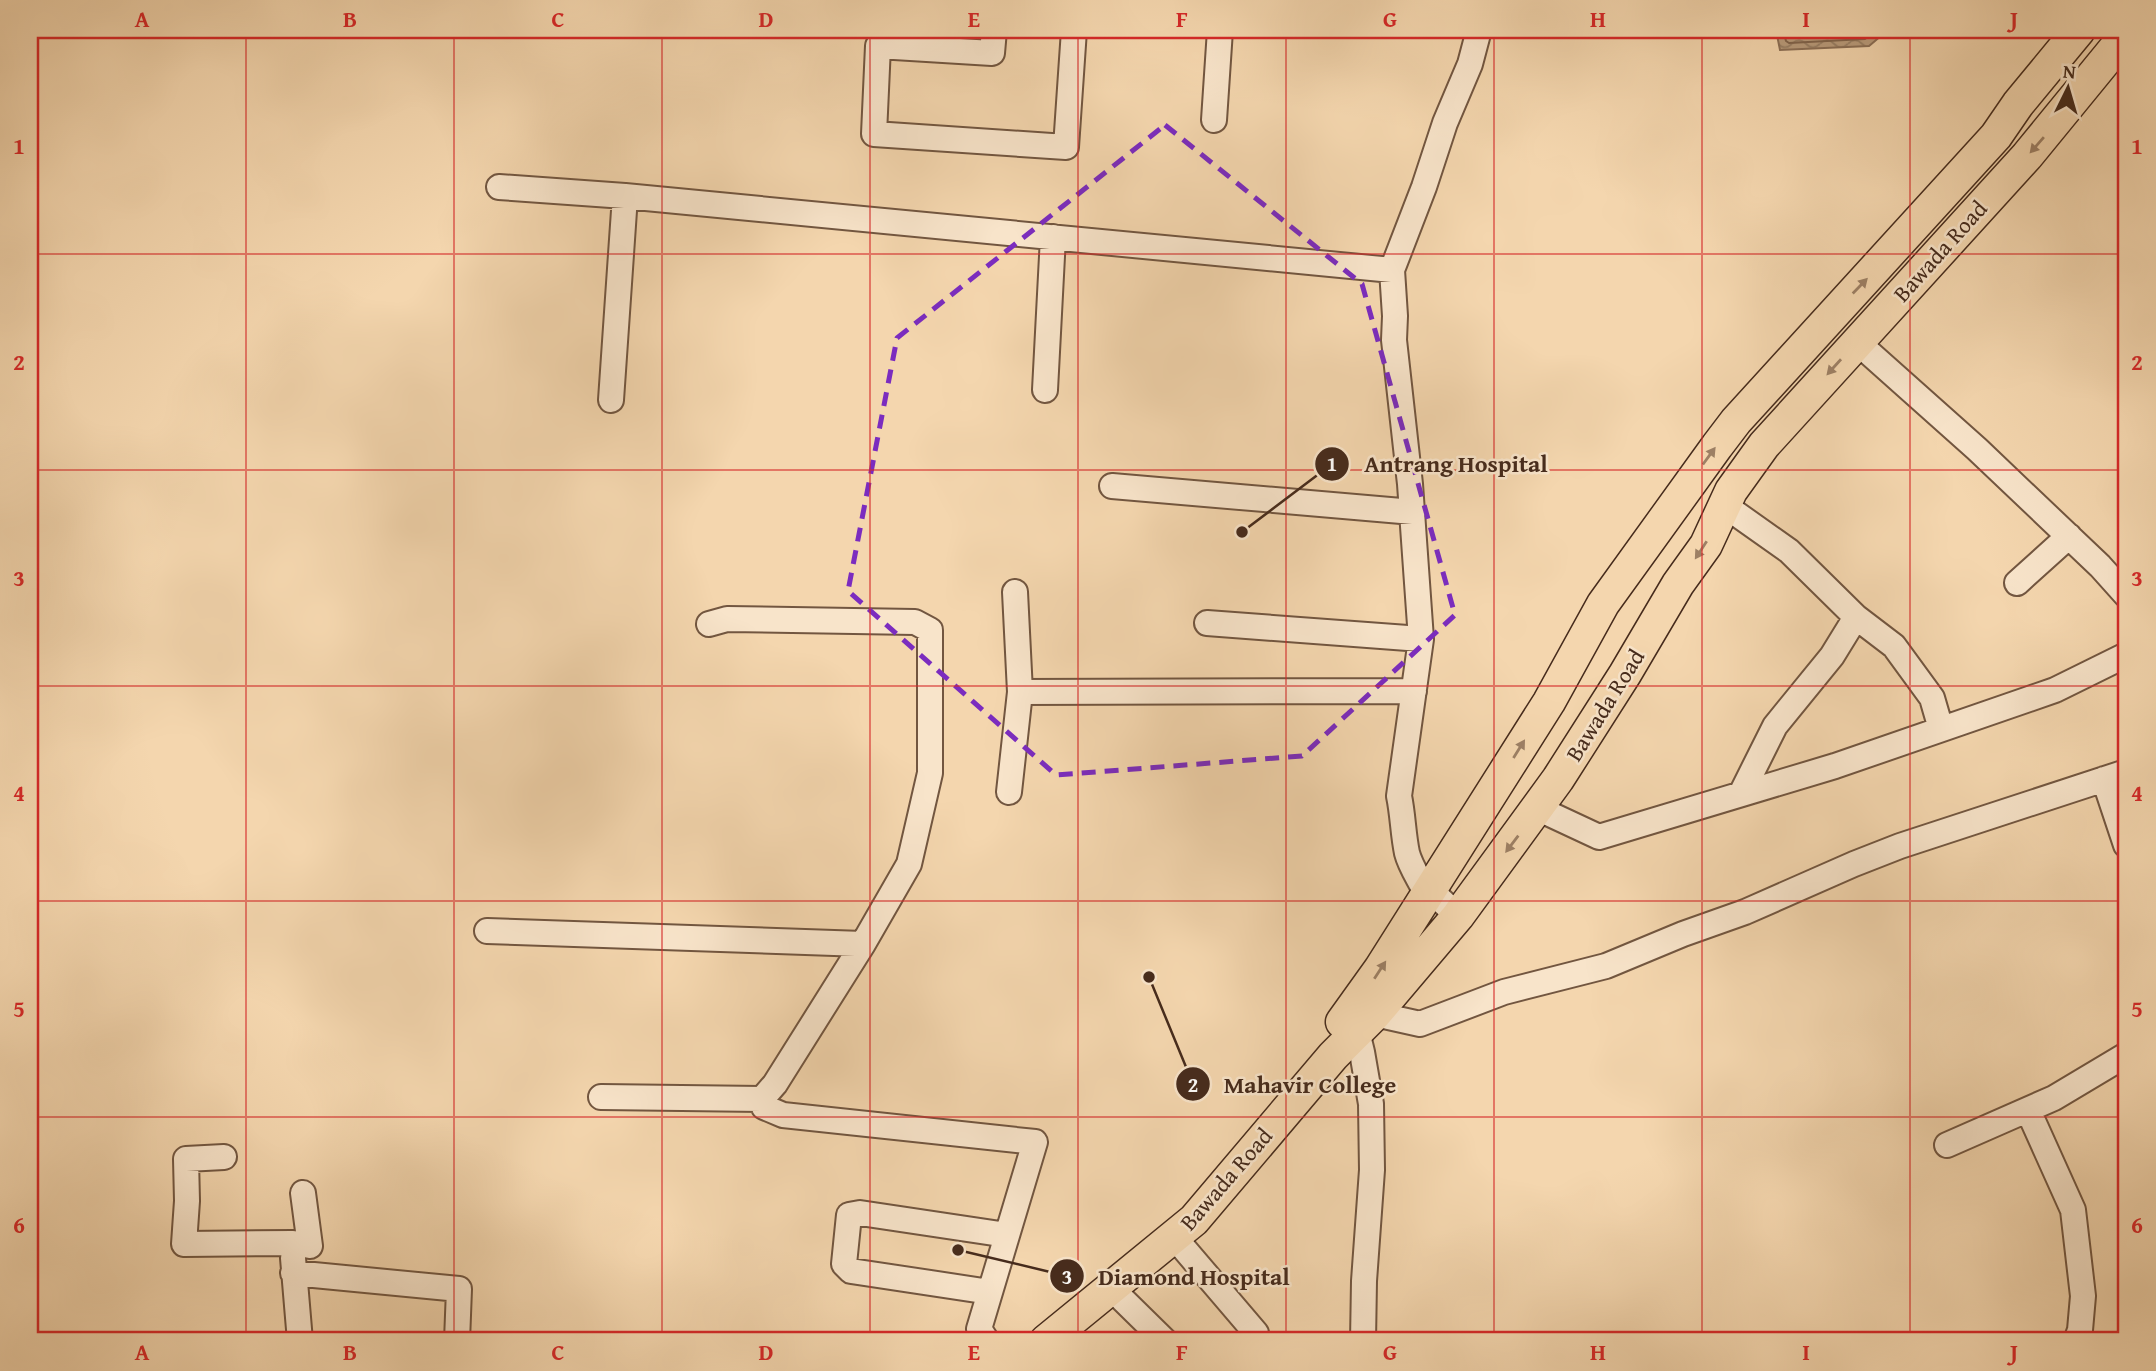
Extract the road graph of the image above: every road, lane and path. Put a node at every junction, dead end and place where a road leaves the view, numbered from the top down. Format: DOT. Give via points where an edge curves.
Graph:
graph roads {
  1 [pos="994,30"];
  2 [pos="1074,30"];
  3 [pos="1220,30"];
  4 [pos="1479,30"];
  5 [pos="2080,30"];
  6 [pos="2126,35"];
  7 [pos="1214,120"];
  8 [pos="499,187"];
  9 [pos="625,196"];
  10 [pos="1054,237"];
  11 [pos="1392,270"];
  12 [pos="1857,342"];
  13 [pos="1045,390"];
  14 [pos="611,400"];
  15 [pos="1112,486"];
  16 [pos="1724,505"];
  17 [pos="1413,512"];
  18 [pos="2069,536"];
  19 [pos="2017,583"];
  20 [pos="1015,592"];
  21 [pos="2126,595"];
  22 [pos="1856,617"];
  23 [pos="1207,623"];
  24 [pos="709,624"];
  25 [pos="1421,639"];
  26 [pos="2126,655"];
  27 [pos="1414,691"];
  28 [pos="1020,692"];
  29 [pos="1941,729"];
  30 [pos="2115,776"];
  31 [pos="1009,792"];
  32 [pos="1741,794"];
  33 [pos="1539,809"];
  34 [pos="2126,845"];
  35 [pos="1430,890"];
  36 [pos="1458,916"];
  37 [pos="487,931"];
  38 [pos="863,944"];
  39 [pos="1360,1016"];
  40 [pos="2126,1055"];
  41 [pos="601,1097"];
  42 [pos="762,1099"];
  43 [pos="2028,1110"];
  44 [pos="1947,1145"];
  45 [pos="224,1157"];
  46 [pos="303,1193"];
  47 [pos="1002,1235"];
  48 [pos="1175,1238"];
  49 [pos="293,1244"];
  50 [pos="293,1273"];
  51 [pos="1110,1287"];
  52 [pos="988,1292"];
  53 [pos="1256,1333"];
  54 [pos="300,1341"];
  55 [pos="457,1341"];
  56 [pos="987,1341"];
  57 [pos="1035,1341"];
  58 [pos="1046,1341"];
  59 [pos="1165,1341"];
  60 [pos="1363,1341"];
  61 [pos="2076,1341"];
  1 -- 2 [label="street" via="992,54 878,46 874,134 1066,146"];
  3 -- 7 [label="street"];
  4 -- 11 [label="street"];
  35 -- 5 [label="main road, one-way" via="1549,702 1603,604 1736,421 1996,136"];
  6 -- 12 [label="main road, Bawada Road, one-way" via="2027,156"];
  8 -- 9 [label="street"];
  9 -- 10 [label="street"];
  9 -- 14 [label="street"];
  10 -- 11 [label="street"];
  10 -- 13 [label="street"];
  11 -- 17 [label="street" via="1394,340"];
  12 -- 16 [label="main road, Bawada Road, one-way" via="1764,445"];
  12 -- 18 [label="street"];
  15 -- 17 [label="street"];
  16 -- 22 [label="street" via="1789,551"];
  16 -- 33 [label="main road, Bawada Road, one-way" via="1706,545"];
  17 -- 25 [label="street"];
  18 -- 19 [label="street"];
  18 -- 21 [label="street"];
  20 -- 28 [label="street"];
  22 -- 29 [label="street" via="1902,656 1932,698"];
  22 -- 32 [label="street" via="1832,656 1775,726"];
  23 -- 25 [label="street"];
  24 -- 38 [label="street" via="727,619 915,622 930,629 930,773 909,864"];
  25 -- 27 [label="street"];
  26 -- 29 [label="street" via="2055,690"];
  27 -- 28 [label="street"];
  27 -- 35 [label="street" via="1399,796 1407,854 1424,889"];
  28 -- 31 [label="street"];
  29 -- 32 [label="street"];
  30 -- 34 [label="street"];
  30 -- 39 [label="street" via="1943,830 1606,966 1504,992 1420,1024"];
  32 -- 33 [label="street" via="1600,837"];
  33 -- 36 [label="main road, Bawada Road, one-way"];
  35 -- 36 [label="street"];
  39 -- 35 [label="main road, one-way"];
  36 -- 39 [label="main road, Bawada Road"];
  37 -- 38 [label="street"];
  38 -- 42 [label="street"];
  39 -- 48 [label="main road, Bawada Road" via="1333,1056"];
  39 -- 57 [label="main road" via="1265,1110 1181,1212"];
  39 -- 60 [label="street" via="1371,1104 1372,1170"];
  40 -- 43 [label="street"];
  41 -- 42 [label="street"];
  42 -- 47 [label="street" via="764,1107 783,1115 1035,1142"];
  43 -- 44 [label="street"];
  43 -- 61 [label="street" via="2073,1210 2083,1296"];
  45 -- 49 [label="street" via="186,1159 184,1244"];
  46 -- 49 [label="street" via="310,1246"];
  47 -- 52 [label="street"];
  47 -- 52 [label="street" via="849,1215 844,1264 851,1271"];
  48 -- 51 [label="main road, Bawada Road"];
  48 -- 53 [label="street"];
  49 -- 50 [label="street"];
  50 -- 54 [label="street"];
  50 -- 55 [label="street" via="459,1289"];
  51 -- 58 [label="main road, Bawada Road"];
  51 -- 59 [label="street"];
  52 -- 56 [label="street" via="979,1329"];
}
